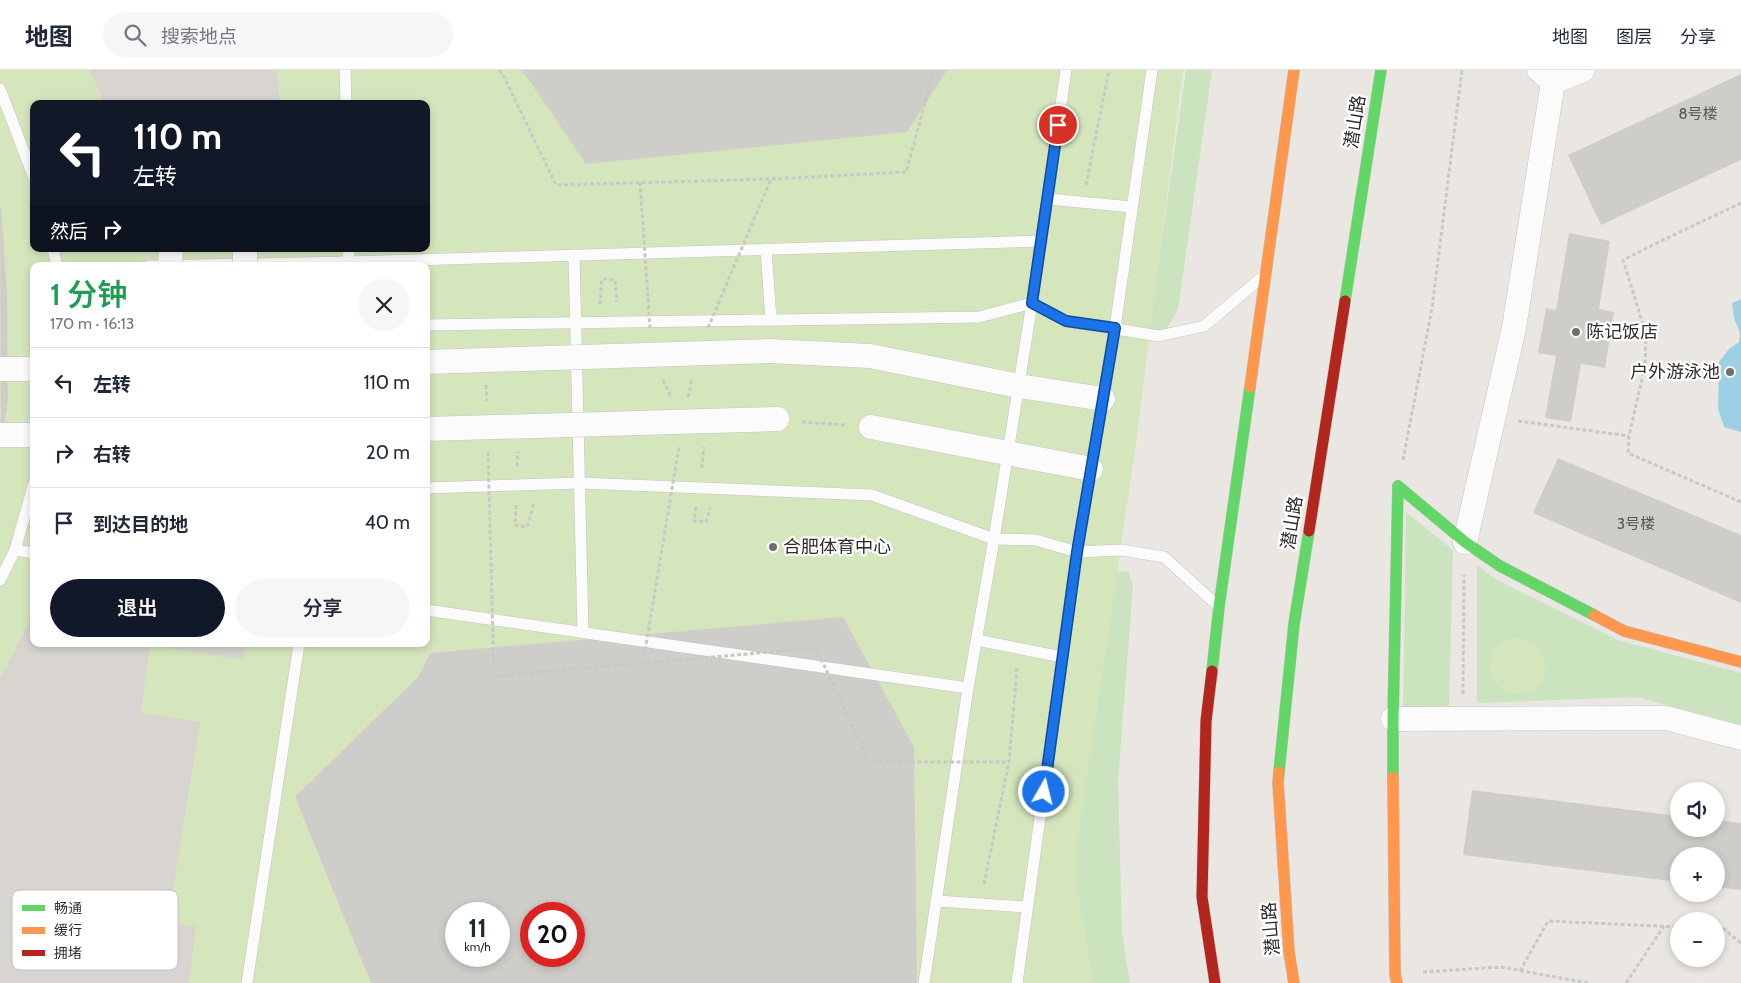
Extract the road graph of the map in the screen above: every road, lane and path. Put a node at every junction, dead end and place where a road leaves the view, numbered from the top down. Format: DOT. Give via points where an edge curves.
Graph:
graph roads {
  1 [pos="345,70"];
  2 [pos="499,70"];
  3 [pos="934,70"];
  4 [pos="1066,70"];
  5 [pos="1109,70"];
  6 [pos="1152,70"];
  7 [pos="1294,70"];
  8 [pos="1380,70"];
  9 [pos="1462,70"];
  10 [pos="1583,70"];
  11 [pos="1546,76"];
  12 [pos="0,89"];
  13 [pos="346,100"];
  14 [pos="30,168"];
  15 [pos="771,179"];
  16 [pos="640,182"];
  17 [pos="1048,199"];
  18 [pos="1082,203"];
  19 [pos="1741,203"];
  20 [pos="1132,207"];
  21 [pos="1041,241"];
  22 [pos="766,249"];
  23 [pos="574,255"];
  24 [pos="399,262"];
  25 [pos="1266,275"];
  26 [pos="1032,303"];
  27 [pos="771,320"];
  28 [pos="576,322"];
  29 [pos="430,325"];
  30 [pos="1115,328"];
  31 [pos="697,353"];
  32 [pos="652,354"];
  33 [pos="485,360"];
  34 [pos="430,362"];
  35 [pos="0,369"];
  36 [pos="30,369"];
  37 [pos="1019,386"];
  38 [pos="1103,399"];
  39 [pos="1493,417"];
  40 [pos="777,420"];
  41 [pos="683,422"];
  42 [pos="871,427"];
  43 [pos="488,428"];
  44 [pos="430,429"];
  45 [pos="0,435"];
  46 [pos="30,436"];
  47 [pos="1629,436"];
  48 [pos="1008,453"];
  49 [pos="1091,469"];
  50 [pos="580,483"];
  51 [pos="1398,486"];
  52 [pos="430,488"];
  53 [pos="30,497"];
  54 [pos="1741,502"];
  55 [pos="994,539"];
  56 [pos="1465,542"];
  57 [pos="15,550"];
  58 [pos="30,552"];
  59 [pos="1077,552"];
  60 [pos="0,580"];
  61 [pos="1219,607"];
  62 [pos="430,611"];
  63 [pos="583,632"];
  64 [pos="977,640"];
  65 [pos="299,647"];
  66 [pos="1018,648"];
  67 [pos="1062,657"];
  68 [pos="1741,662"];
  69 [pos="643,663"];
  70 [pos="825,667"];
  71 [pos="968,688"];
  72 [pos="1393,719"];
  73 [pos="1462,719"];
  74 [pos="1741,738"];
  75 [pos="1009,762"];
  76 [pos="936,901"];
  77 [pos="981,904"];
  78 [pos="1027,907"];
  79 [pos="1664,926"];
  80 [pos="1670,926"];
  81 [pos="1725,930"];
  82 [pos="1741,943"];
  83 [pos="1520,971"];
  84 [pos="1396,978"];
  85 [pos="247,983"];
  86 [pos="924,983"];
  87 [pos="1017,983"];
  88 [pos="1215,983"];
  89 [pos="1294,983"];
  90 [pos="1588,983"];
  91 [pos="1626,983"];
  1 -- 13 [label="lane"];
  2 -- 16 [label="path" via="556,185"];
  3 -- 15 [label="path" via="906,172"];
  4 -- 17 [label="lane"];
  5 -- 18 [label="path"];
  6 -- 20 [label="lane"];
  7 -- 25 [label="main road"];
  8 -- 89 [label="main road, 潜山路" via="1294,624 1278,783 1289,952"];
  9 -- 51 [label="path" via="1432,308"];
  10 -- 11 [label="street"];
  11 -- 39 [label="street" via="1514,328"];
  12 -- 14 [label="lane"];
  15 -- 16 [label="path"];
  15 -- 31 [label="path, bridge"];
  16 -- 32 [label="path, bridge"];
  17 -- 18 [label="lane"];
  17 -- 21 [label="lane"];
  18 -- 20 [label="lane"];
  19 -- 47 [label="path" via="1623,260 1646,334 1645,366"];
  20 -- 30 [label="lane"];
  21 -- 22 [label="lane"];
  21 -- 26 [label="lane"];
  22 -- 23 [label="lane"];
  22 -- 27 [label="lane"];
  23 -- 24 [label="lane"];
  23 -- 28 [label="lane"];
  25 -- 30 [label="lane" via="1204,326 1159,336"];
  25 -- 61 [label="main road"];
  26 -- 27 [label="lane" via="979,317"];
  26 -- 30 [label="lane" via="1066,321"];
  26 -- 37 [label="lane"];
  27 -- 28 [label="lane"];
  28 -- 29 [label="lane"];
  28 -- 50 [label="lane"];
  30 -- 38 [label="lane"];
  31 -- 32 [label="street, bridge"];
  31 -- 37 [label="street, bridge" via="769,351 870,356"];
  31 -- 41 [label="path, bridge"];
  32 -- 33 [label="street, bridge"];
  32 -- 41 [label="path, bridge"];
  33 -- 34 [label="street, bridge"];
  33 -- 43 [label="path, bridge"];
  35 -- 36 [label="street"];
  37 -- 38 [label="street"];
  37 -- 48 [label="lane"];
  38 -- 49 [label="lane"];
  39 -- 47 [label="path"];
  39 -- 56 [label="street"];
  40 -- 41 [label="street, bridge"];
  40 -- 42 [label="path"];
  41 -- 43 [label="street, bridge"];
  41 -- 69 [label="path, bridge"];
  42 -- 48 [label="street"];
  43 -- 44 [label="street, bridge"];
  43 -- 69 [label="path, bridge" via="494,676"];
  45 -- 46 [label="street"];
  47 -- 54 [label="path" via="1628,453"];
  48 -- 49 [label="street"];
  48 -- 55 [label="lane"];
  49 -- 59 [label="lane"];
  50 -- 52 [label="lane"];
  50 -- 55 [label="lane" via="872,495"];
  50 -- 63 [label="lane"];
  51 -- 56 [label="main road"];
  51 -- 72 [label="main road"];
  53 -- 57 [label="lane"];
  55 -- 59 [label="lane" via="1036,540"];
  55 -- 64 [label="lane"];
  56 -- 68 [label="main road" via="1518,577 1624,631"];
  56 -- 73 [label="path"];
  57 -- 58 [label="lane"];
  57 -- 60 [label="lane"];
  59 -- 61 [label="lane" via="1122,550 1164,557"];
  59 -- 67 [label="lane"];
  61 -- 88 [label="main road" via="1206,721 1202,897"];
  62 -- 63 [label="lane"];
  63 -- 70 [label="lane"];
  64 -- 66 [label="lane"];
  64 -- 71 [label="lane"];
  65 -- 85 [label="lane"];
  66 -- 67 [label="lane"];
  66 -- 75 [label="path"];
  67 -- 78 [label="lane"];
  69 -- 70 [label="path, bridge" via="816,648"];
  70 -- 71 [label="lane"];
  70 -- 75 [label="path, bridge" via="869,762"];
  71 -- 76 [label="lane"];
  72 -- 73 [label="street"];
  72 -- 84 [label="main road"];
  73 -- 74 [label="street" via="1666,718"];
  75 -- 77 [label="path"];
  76 -- 77 [label="lane"];
  76 -- 86 [label="lane"];
  77 -- 78 [label="lane"];
  78 -- 87 [label="lane"];
  79 -- 80 [label="path"];
  79 -- 83 [label="path" via="1548,921"];
  79 -- 91 [label="path"];
  81 -- 82 [label="path"];
  83 -- 84 [label="path" via="1501,967"];
  83 -- 90 [label="path"];
}
